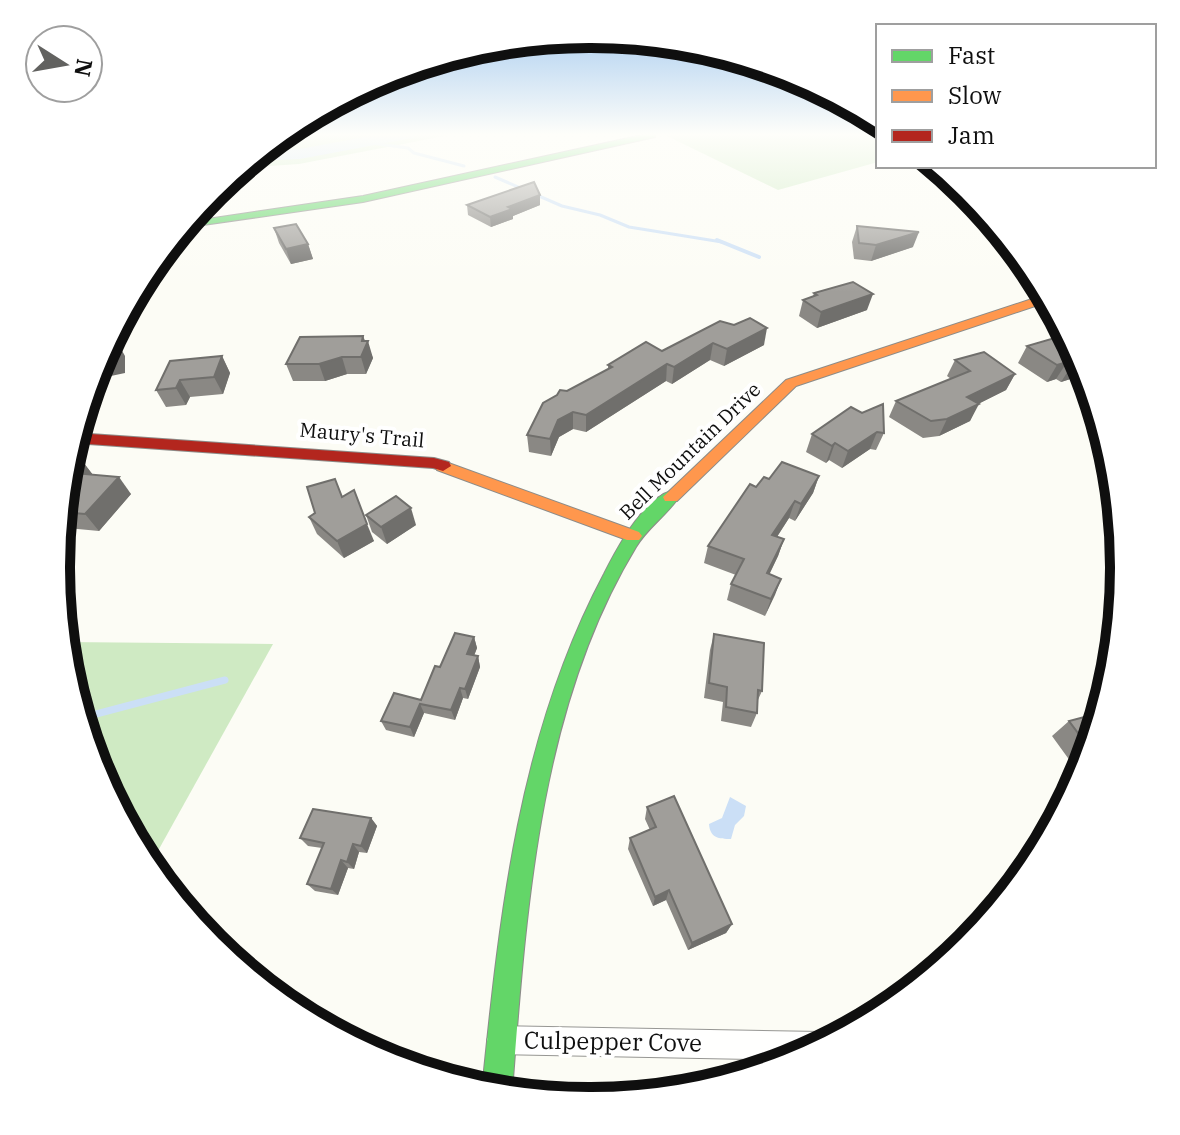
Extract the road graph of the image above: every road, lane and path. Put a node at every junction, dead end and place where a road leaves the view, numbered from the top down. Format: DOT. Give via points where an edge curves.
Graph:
graph roads {
  1 [pos="422,186"];
  2 [pos="201,222"];
  3 [pos="1036,302"];
  4 [pos="87,439"];
  5 [pos="633,536"];
  6 [pos="501,1040"];
  7 [pos="792,1045"];
  8 [pos="498,1079"];
  1 -- 2 [label="street"];
  3 -- 5 [label="street, Bell Mountain Drive" via="791,383"];
  4 -- 5 [label="street, Maury's Trail" via="434,463"];
  5 -- 6 [label="street, Bell Mountain Drive" via="561,688 531,810"];
  6 -- 7 [label="street, Culpepper Cove"];
  6 -- 8 [label="street, Bell Mountain Drive"];
}
